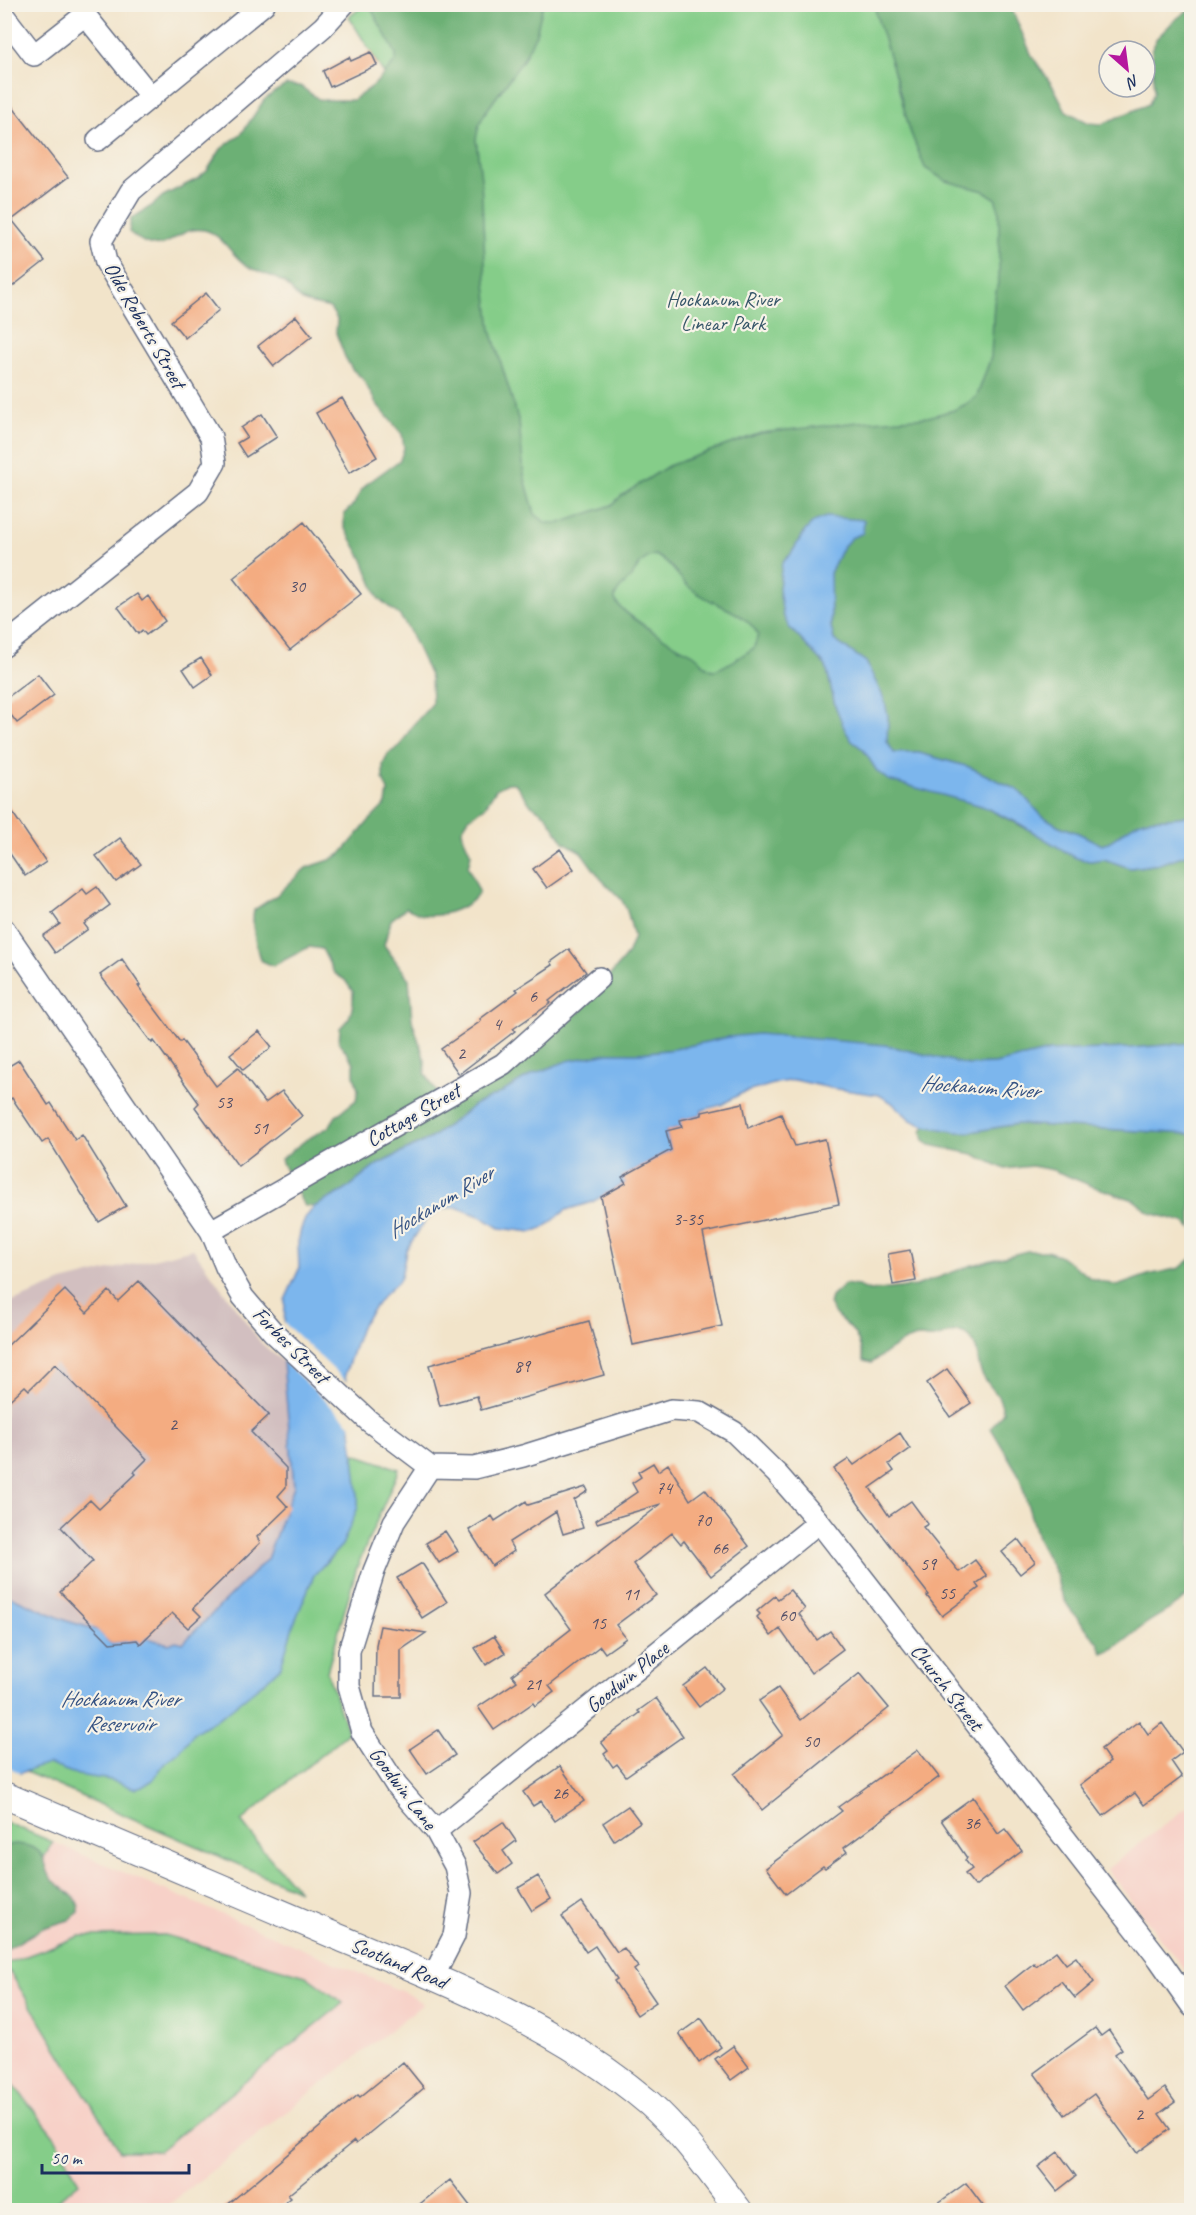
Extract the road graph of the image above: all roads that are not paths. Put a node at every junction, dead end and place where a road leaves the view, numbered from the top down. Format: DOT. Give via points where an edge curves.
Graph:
graph roads {
  1 [pos="264,4"];
  2 [pos="344,4"];
  3 [pos="91,10"];
  4 [pos="4,16"];
  5 [pos="151,97"];
  6 [pos="98,140"];
  7 [pos="4,646"];
  8 [pos="4,929"];
  9 [pos="599,978"];
  10 [pos="211,1231"];
  11 [pos="430,1467"];
  12 [pos="819,1522"];
  13 [pos="7,1796"];
  14 [pos="436,1831"];
  15 [pos="433,1977"];
  16 [pos="1191,2006"];
  17 [pos="739,2211"];
  1 -- 5 [label="street"];
  2 -- 7 [label="street, Olde Roberts Street" via="323,27 131,191 101,241 106,262 211,437 215,463 198,492"];
  3 -- 4 [label="street" via="34,55"];
  3 -- 5 [label="street"];
  5 -- 6 [label="street"];
  8 -- 10 [label="street, Forbes Street"];
  9 -- 10 [label="street, Cottage Street" via="503,1064"];
  10 -- 11 [label="street, Forbes Street" via="243,1297 282,1341 369,1421"];
  11 -- 12 [label="street, Church Street" via="484,1466 671,1410 699,1412 734,1432"];
  11 -- 14 [label="street, Goodwin Lane" via="394,1522 374,1571 349,1651 349,1686 362,1732 396,1785"];
  12 -- 14 [label="street, Goodwin Place"];
  12 -- 16 [label="street, Church Street" via="1159,1959"];
  13 -- 15 [label="main road, Scotland Road"];
  14 -- 15 [label="street, Goodwin Lane" via="455,1866 460,1893 454,1936"];
  15 -- 17 [label="main road, Scotland Road" via="522,2018 597,2064 648,2103 687,2143"];
}
